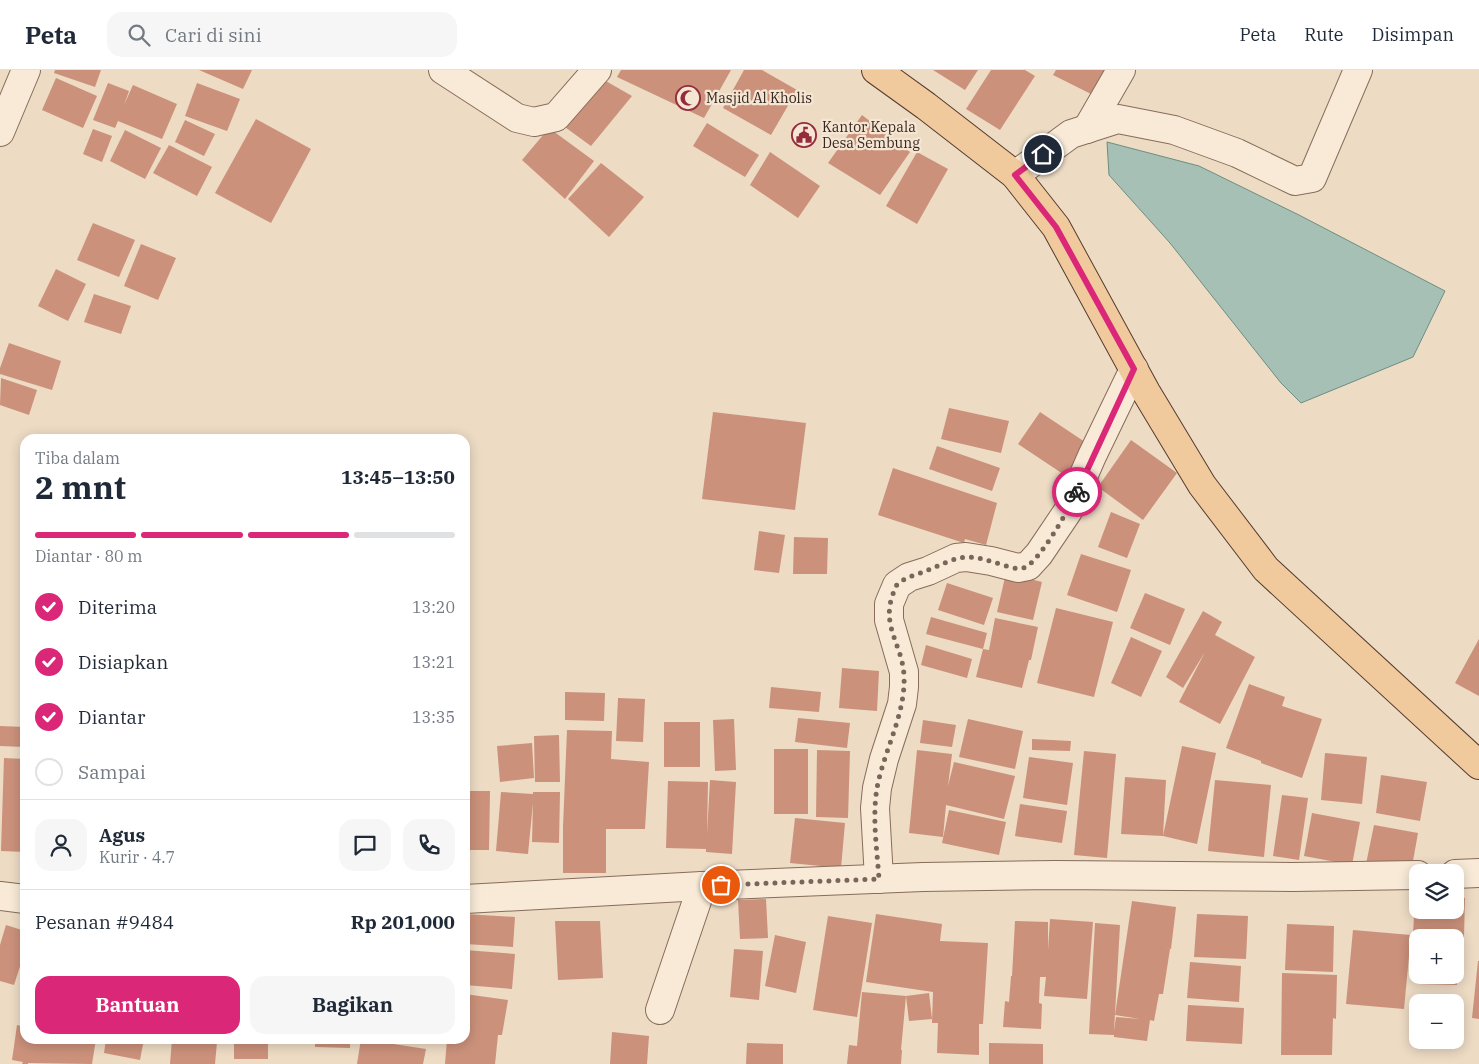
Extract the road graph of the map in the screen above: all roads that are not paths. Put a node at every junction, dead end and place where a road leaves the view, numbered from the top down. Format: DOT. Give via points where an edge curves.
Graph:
graph roads {
  1 [pos="26,70"];
  2 [pos="443,70"];
  3 [pos="597,70"];
  4 [pos="876,70"];
  5 [pos="1120,70"];
  6 [pos="1358,70"];
  7 [pos="1087,129"];
  8 [pos="0,132"];
  9 [pos="1015,175"];
  10 [pos="1134,369"];
  11 [pos="1479,765"];
  12 [pos="1479,873"];
  13 [pos="1464,874"];
  14 [pos="1409,875"];
  15 [pos="879,879"];
  16 [pos="702,886"];
  17 [pos="0,896"];
  18 [pos="20,898"];
  19 [pos="470,899"];
  20 [pos="660,1010"];
  1 -- 8 [label="street"];
  2 -- 3 [label="street" via="517,118 534,122 556,117"];
  4 -- 9 [label="main road"];
  5 -- 7 [label="street"];
  6 -- 7 [label="street" via="1312,178 1303,181 1296,181 1236,152 1174,130 1118,119"];
  7 -- 9 [label="street" via="1071,134"];
  9 -- 10 [label="main road" via="1056,227"];
  10 -- 11 [label="main road" via="1202,485 1266,569"];
  10 -- 15 [label="street" via="1068,511 1028,566 1018,568 966,557 956,558 897,585 889,604 889,620 904,672 904,687 877,788"];
  12 -- 13 [label="street"];
  14 -- 15 [label="street" via="1055,875"];
  15 -- 16 [label="street"];
  16 -- 19 [label="street"];
  16 -- 20 [label="street"];
  17 -- 18 [label="street"];
}
